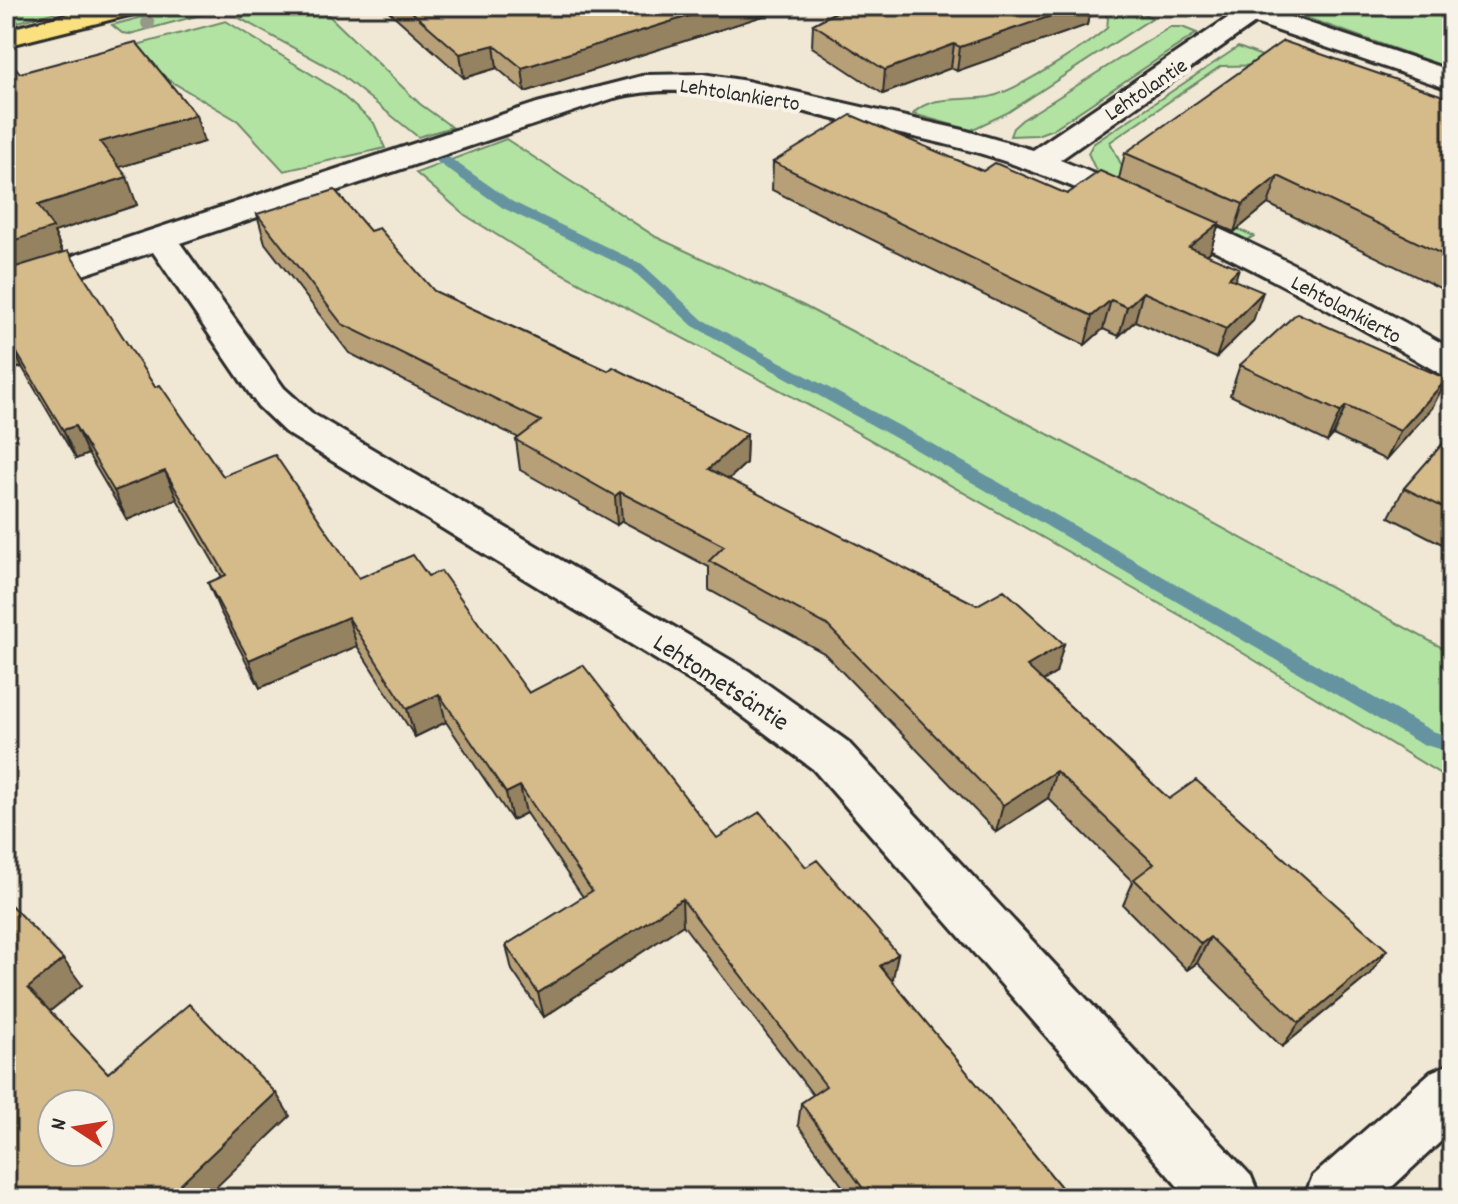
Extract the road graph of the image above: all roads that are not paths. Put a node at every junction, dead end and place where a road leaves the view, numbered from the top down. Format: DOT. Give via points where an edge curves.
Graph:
graph roads {
  1 [pos="132,6"];
  2 [pos="1242,10"];
  3 [pos="6,38"];
  4 [pos="1452,81"];
  5 [pos="1037,162"];
  6 [pos="160,238"];
  7 [pos="6,290"];
  8 [pos="1452,365"];
  9 [pos="1452,1092"];
  10 [pos="1229,1198"];
  11 [pos="1335,1198"];
  1 -- 3 [label="main road"];
  2 -- 4 [label="street"];
  2 -- 5 [label="street, Lehtolantie"];
  5 -- 6 [label="street, Lehtolankierto" via="976,143 749,92 662,82 628,85 548,109"];
  5 -- 8 [label="street, Lehtolankierto" via="1199,233 1372,318"];
  6 -- 7 [label="street, Lehtolankierto"];
  6 -- 10 [label="street, Lehtometsäntie" via="271,397 299,423 733,684 830,755"];
  9 -- 11 [label="street"];
}
